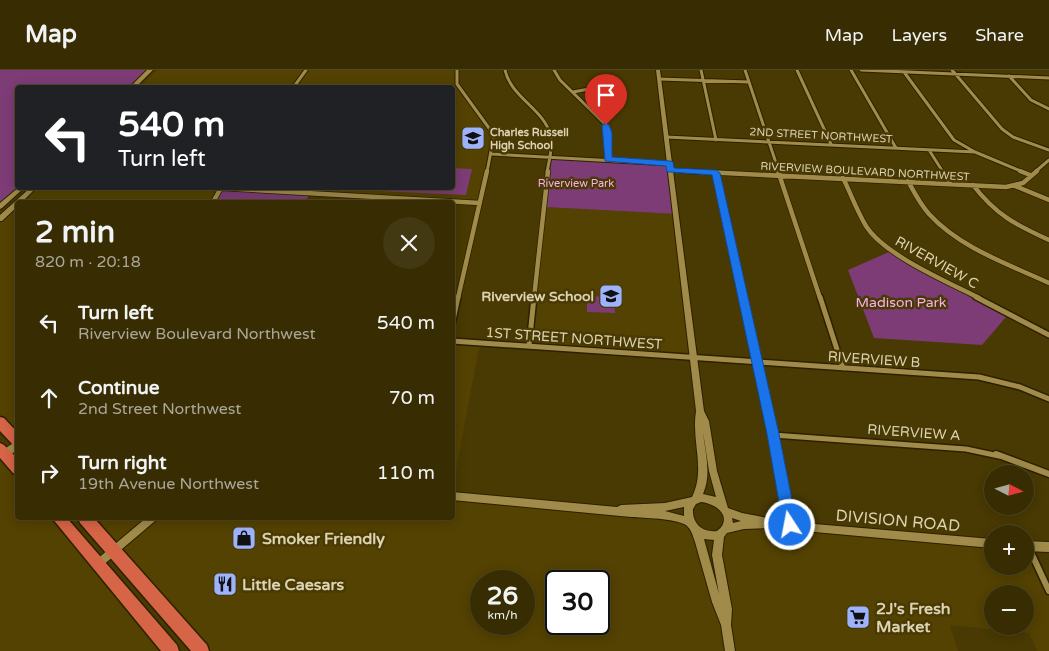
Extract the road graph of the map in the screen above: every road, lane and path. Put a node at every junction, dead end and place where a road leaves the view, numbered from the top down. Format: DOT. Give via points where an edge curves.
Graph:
graph roads {
  1 [pos="150,70"];
  2 [pos="157,70"];
  3 [pos="306,70"];
  4 [pos="457,70"];
  5 [pos="505,70"];
  6 [pos="554,70"];
  7 [pos="658,70"];
  8 [pos="700,70"];
  9 [pos="745,70"];
  10 [pos="797,70"];
  11 [pos="851,70"];
  12 [pos="861,70"];
  13 [pos="876,70"];
  14 [pos="952,70"];
  15 [pos="904,72"];
  16 [pos="956,74"];
  17 [pos="1008,76"];
  18 [pos="659,78"];
  19 [pos="1049,78"];
  20 [pos="703,80"];
  21 [pos="749,82"];
  22 [pos="134,85"];
  23 [pos="142,85"];
  24 [pos="295,85"];
  25 [pos="605,86"];
  26 [pos="573,92"];
  27 [pos="1049,110"];
  28 [pos="666,138"];
  29 [pos="716,140"];
  30 [pos="768,141"];
  31 [pos="831,144"];
  32 [pos="896,148"];
  33 [pos="929,150"];
  34 [pos="1049,150"];
  35 [pos="975,152"];
  36 [pos="492,154"];
  37 [pos="550,156"];
  38 [pos="608,160"];
  39 [pos="1049,160"];
  40 [pos="1047,165"];
  41 [pos="670,167"];
  42 [pos="716,173"];
  43 [pos="780,176"];
  44 [pos="1030,176"];
  45 [pos="843,178"];
  46 [pos="908,181"];
  47 [pos="950,183"];
  48 [pos="973,185"];
  49 [pos="1015,186"];
  50 [pos="19,190"];
  51 [pos="31,190"];
  52 [pos="256,190"];
  53 [pos="345,195"];
  54 [pos="20,200"];
  55 [pos="342,200"];
  56 [pos="401,200"];
  57 [pos="1049,200"];
  58 [pos="455,202"];
  59 [pos="480,203"];
  60 [pos="15,205"];
  61 [pos="0,207"];
  62 [pos="0,219"];
  63 [pos="1049,240"];
  64 [pos="1049,283"];
  65 [pos="455,312"];
  66 [pos="1049,335"];
  67 [pos="455,341"];
  68 [pos="529,346"];
  69 [pos="695,358"];
  70 [pos="756,361"];
  71 [pos="843,368"];
  72 [pos="1049,398"];
  73 [pos="700,411"];
  74 [pos="0,422"];
  75 [pos="773,434"];
  76 [pos="15,440"];
  77 [pos="15,446"];
  78 [pos="2,452"];
  79 [pos="15,467"];
  80 [pos="1049,474"];
  81 [pos="455,496"];
  82 [pos="695,500"];
  83 [pos="725,509"];
  84 [pos="618,510"];
  85 [pos="61,520"];
  86 [pos="87,520"];
  87 [pos="150,520"];
  88 [pos="770,524"];
  89 [pos="790,525"];
  90 [pos="693,526"];
  91 [pos="723,532"];
  92 [pos="984,542"];
  93 [pos="1034,546"];
  94 [pos="1049,547"];
  95 [pos="114,550"];
  96 [pos="1034,562"];
  97 [pos="99,563"];
  98 [pos="1049,591"];
  99 [pos="726,625"];
  100 [pos="171,651"];
  101 [pos="201,651"];
  102 [pos="730,651"];
  1 -- 22 [label="main road"];
  2 -- 23 [label="main road"];
  3 -- 24 [label="street"];
  4 -- 36 [label="street" via="457,84 494,135"];
  5 -- 37 [label="street" via="509,82 549,128"];
  6 -- 26 [label="street"];
  7 -- 18 [label="street"];
  8 -- 20 [label="street"];
  9 -- 21 [label="street"];
  10 -- 31 [label="street"];
  11 -- 32 [label="street"];
  12 -- 13 [label="street"];
  13 -- 15 [label="street"];
  14 -- 16 [label="street"];
  15 -- 16 [label="street"];
  15 -- 35 [label="street" via="954,140"];
  16 -- 17 [label="street"];
  16 -- 34 [label="street" via="1002,130"];
  17 -- 19 [label="street"];
  17 -- 27 [label="street" via="1031,100"];
  18 -- 20 [label="street"];
  18 -- 28 [label="street"];
  20 -- 21 [label="street"];
  20 -- 29 [label="street"];
  21 -- 30 [label="street"];
  25 -- 26 [label="street"];
  26 -- 38 [label="street" via="606,125"];
  28 -- 29 [label="street, 2ND STREET NORTHWEST"];
  28 -- 41 [label="street"];
  29 -- 30 [label="street, 2ND STREET NORTHWEST"];
  30 -- 31 [label="street, 2ND STREET NORTHWEST"];
  30 -- 43 [label="street"];
  31 -- 32 [label="street, 2ND STREET NORTHWEST"];
  32 -- 33 [label="street, 2ND STREET NORTHWEST"];
  33 -- 35 [label="street, 2ND STREET NORTHWEST"];
  33 -- 47 [label="street"];
  35 -- 44 [label="street"];
  36 -- 37 [label="street"];
  36 -- 59 [label="street"];
  37 -- 38 [label="street"];
  37 -- 68 [label="street"];
  38 -- 41 [label="street"];
  39 -- 40 [label="street"];
  40 -- 44 [label="street"];
  41 -- 42 [label="street, RIVERVIEW BOULEVARD NORTHWEST"];
  41 -- 69 [label="street"];
  42 -- 43 [label="street, RIVERVIEW BOULEVARD NORTHWEST"];
  42 -- 70 [label="street"];
  43 -- 45 [label="street, RIVERVIEW BOULEVARD NORTHWEST"];
  43 -- 71 [label="street"];
  44 -- 49 [label="street"];
  45 -- 46 [label="street, RIVERVIEW BOULEVARD NORTHWEST"];
  45 -- 66 [label="street, RIVERVIEW C" via="867,228 888,248"];
  46 -- 47 [label="street, RIVERVIEW BOULEVARD NORTHWEST"];
  46 -- 64 [label="street" via="920,202 943,228"];
  47 -- 48 [label="street, RIVERVIEW BOULEVARD NORTHWEST"];
  48 -- 49 [label="street, RIVERVIEW BOULEVARD NORTHWEST"];
  48 -- 63 [label="street" via="998,215"];
  49 -- 57 [label="street"];
  50 -- 61 [label="main road"];
  51 -- 54 [label="main road"];
  52 -- 53 [label="street"];
  53 -- 55 [label="street"];
  53 -- 56 [label="street"];
  58 -- 59 [label="street"];
  59 -- 65 [label="street"];
  60 -- 62 [label="main road"];
  67 -- 68 [label="street, 1ST STREET NORTHWEST"];
  68 -- 69 [label="street, 1ST STREET NORTHWEST"];
  69 -- 70 [label="street, RIVERVIEW B"];
  69 -- 73 [label="street"];
  70 -- 71 [label="street, RIVERVIEW B"];
  70 -- 75 [label="street"];
  71 -- 72 [label="street, RIVERVIEW B" via="979,377"];
  73 -- 82 [label="street" via="697,421 705,480"];
  73 -- 83 [label="street" via="706,421 713,471"];
  74 -- 76 [label="highway"];
  75 -- 80 [label="street, RIVERVIEW A" via="966,449 992,453"];
  75 -- 89 [label="street"];
  77 -- 78 [label="street"];
  78 -- 79 [label="highway"];
  81 -- 84 [label="street"];
  82 -- 83 [label="street" via="710,499"];
  82 -- 84 [label="street" via="665,507 625,507"];
  82 -- 90 [label="street" via="688,508"];
  83 -- 88 [label="street, DIVISION ROAD" via="742,518"];
  83 -- 91 [label="street" via="729,520"];
  84 -- 90 [label="street" via="669,515"];
  85 -- 97 [label="highway"];
  86 -- 95 [label="highway"];
  87 -- 95 [label="street"];
  88 -- 89 [label="street, DIVISION ROAD"];
  88 -- 91 [label="street, DIVISION ROAD" via="744,525"];
  89 -- 92 [label="street, DIVISION ROAD"];
  90 -- 91 [label="street" via="710,536"];
  90 -- 99 [label="street" via="703,548"];
  91 -- 99 [label="street" via="717,555 727,609"];
  93 -- 94 [label="street"];
  95 -- 97 [label="street"];
  95 -- 101 [label="highway"];
  96 -- 98 [label="street"];
  97 -- 100 [label="highway"];
  99 -- 102 [label="street"];
}
